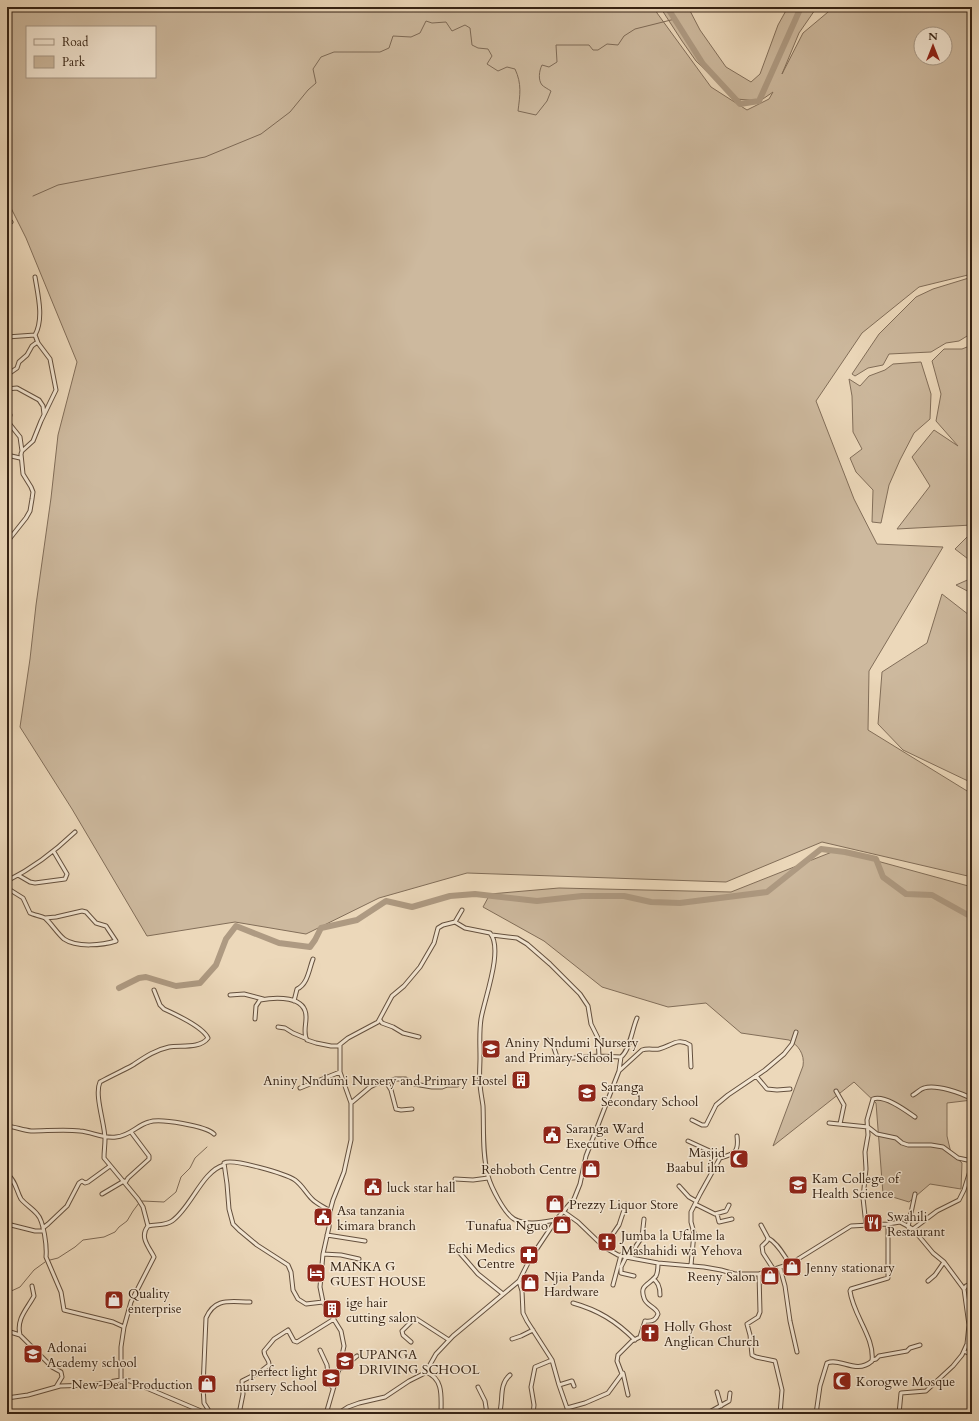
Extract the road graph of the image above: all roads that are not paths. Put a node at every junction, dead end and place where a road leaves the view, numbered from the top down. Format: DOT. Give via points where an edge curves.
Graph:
graph roads {
  1 [pos="686,7"];
  2 [pos="700,7"];
  3 [pos="35,277"];
  4 [pos="35,335"];
  5 [pos="7,338"];
  6 [pos="38,343"];
  7 [pos="7,375"];
  8 [pos="7,389"];
  9 [pos="7,412"];
  10 [pos="44,415"];
  11 [pos="22,451"];
  12 [pos="7,455"];
  13 [pos="20,458"];
  14 [pos="7,542"];
  15 [pos="75,832"];
  16 [pos="54,852"];
  17 [pos="18,875"];
  18 [pos="7,881"];
  19 [pos="7,888"];
  20 [pos="462,910"];
  21 [pos="45,918"];
  22 [pos="455,922"];
  23 [pos="492,934"];
  24 [pos="313,959"];
  25 [pos="154,990"];
  26 [pos="230,995"];
  27 [pos="265,1000"];
  28 [pos="294,1001"];
  29 [pos="637,1018"];
  30 [pos="255,1019"];
  31 [pos="380,1020"];
  32 [pos="278,1027"];
  33 [pos="796,1032"];
  34 [pos="419,1037"];
  35 [pos="305,1038"];
  36 [pos="547,1040"];
  37 [pos="340,1045"];
  38 [pos="599,1056"];
  39 [pos="621,1057"];
  40 [pos="691,1067"];
  41 [pos="619,1071"];
  42 [pos="340,1072"];
  43 [pos="756,1076"];
  44 [pos="386,1082"];
  45 [pos="458,1085"];
  46 [pos="300,1088"];
  47 [pos="790,1089"];
  48 [pos="836,1091"];
  49 [pos="914,1095"];
  50 [pos="972,1099"];
  51 [pos="351,1103"];
  52 [pos="412,1109"];
  53 [pos="915,1117"];
  54 [pos="692,1120"];
  55 [pos="829,1123"];
  56 [pos="840,1124"];
  57 [pos="7,1126"];
  58 [pos="868,1127"];
  59 [pos="132,1132"];
  60 [pos="214,1134"];
  61 [pos="737,1136"];
  62 [pos="105,1137"];
  63 [pos="688,1141"];
  64 [pos="720,1158"];
  65 [pos="972,1161"];
  66 [pos="972,1165"];
  67 [pos="110,1166"];
  68 [pos="224,1166"];
  69 [pos="7,1174"];
  70 [pos="488,1178"];
  71 [pos="455,1179"];
  72 [pos="124,1182"];
  73 [pos="679,1186"];
  74 [pos="102,1194"];
  75 [pos="915,1194"];
  76 [pos="696,1202"];
  77 [pos="626,1204"];
  78 [pos="729,1205"];
  79 [pos="330,1211"];
  80 [pos="564,1212"];
  81 [pos="717,1214"];
  82 [pos="644,1219"];
  83 [pos="732,1219"];
  84 [pos="556,1220"];
  85 [pos="7,1224"];
  86 [pos="888,1224"];
  87 [pos="761,1225"];
  88 [pos="866,1225"];
  89 [pos="148,1226"];
  90 [pos="908,1227"];
  91 [pos="43,1229"];
  92 [pos="913,1229"];
  93 [pos="327,1235"];
  94 [pos="768,1238"];
  95 [pos="365,1241"];
  96 [pos="604,1247"];
  97 [pos="458,1252"];
  98 [pos="322,1254"];
  99 [pos="621,1255"];
  100 [pos="626,1257"];
  101 [pos="359,1258"];
  102 [pos="631,1258"];
  103 [pos="944,1262"];
  104 [pos="658,1263"];
  105 [pos="790,1264"];
  106 [pos="691,1265"];
  107 [pos="780,1268"];
  108 [pos="774,1270"];
  109 [pos="759,1274"];
  110 [pos="634,1276"];
  111 [pos="652,1279"];
  112 [pos="519,1281"];
  113 [pos="928,1281"];
  114 [pos="972,1283"];
  115 [pos="32,1286"];
  116 [pos="612,1286"];
  117 [pos="964,1289"];
  118 [pos="503,1294"];
  119 [pos="660,1294"];
  120 [pos="250,1302"];
  121 [pos="324,1302"];
  122 [pos="573,1303"];
  123 [pos="334,1319"];
  124 [pos="124,1327"];
  125 [pos="533,1330"];
  126 [pos="7,1331"];
  127 [pos="20,1335"];
  128 [pos="512,1339"];
  129 [pos="449,1340"];
  130 [pos="635,1340"];
  131 [pos="411,1342"];
  132 [pos="920,1345"];
  133 [pos="320,1350"];
  134 [pos="964,1351"];
  135 [pos="797,1352"];
  136 [pos="972,1355"];
  137 [pos="357,1356"];
  138 [pos="552,1360"];
  139 [pos="872,1360"];
  140 [pos="338,1369"];
  141 [pos="622,1371"];
  142 [pos="426,1372"];
  143 [pos="510,1375"];
  144 [pos="121,1380"];
  145 [pos="559,1385"];
  146 [pos="574,1386"];
  147 [pos="478,1387"];
  148 [pos="56,1388"];
  149 [pos="333,1388"];
  150 [pos="717,1392"];
  151 [pos="730,1393"];
  152 [pos="628,1395"];
  153 [pos="7,1398"];
  154 [pos="721,1406"];
  155 [pos="567,1408"];
  156 [pos="210,1414"];
  157 [pos="239,1414"];
  158 [pos="326,1414"];
  159 [pos="337,1414"];
  160 [pos="441,1414"];
  161 [pos="487,1414"];
  162 [pos="499,1414"];
  163 [pos="533,1414"];
  164 [pos="568,1414"];
  165 [pos="706,1414"];
  166 [pos="780,1414"];
  167 [pos="816,1414"];
  168 [pos="899,1414"];
  1 -- 2 [label="street"];
  3 -- 4 [label="street" via="40,320"];
  4 -- 5 [label="street"];
  4 -- 6 [label="street"];
  6 -- 7 [label="street" via="32,346 17,368"];
  6 -- 10 [label="street" via="50,359 56,390"];
  8 -- 10 [label="street" via="17,388 39,400"];
  9 -- 11 [label="street" via="10,415 8,422 20,438"];
  10 -- 11 [label="street" via="33,441"];
  11 -- 13 [label="street"];
  12 -- 13 [label="street"];
  13 -- 14 [label="street" via="23,474 32,492 32,500 26,518"];
  15 -- 16 [label="street"];
  16 -- 17 [label="street"];
  16 -- 17 [label="street" via="67,874 65,879 30,882"];
  17 -- 18 [label="street"];
  19 -- 21 [label="street" via="23,898 30,913"];
  20 -- 22 [label="street"];
  21 -- 21 [label="street" via="57,933 70,942 100,945 116,941 106,926 96,924 86,912"];
  22 -- 23 [label="street" via="465,928"];
  22 -- 31 [label="street" via="438,928 434,943 420,967 392,996"];
  23 -- 38 [label="street" via="517,938 527,944 580,994 588,1006 591,1024 598,1038"];
  23 -- 70 [label="street" via="494,961 481,1019 480,1039 480,1081"];
  24 -- 28 [label="street" via="303,986 297,989"];
  25 -- 62 [label="street" via="164,1009 200,1029 208,1038 200,1044 154,1051 100,1082 98,1088"];
  26 -- 27 [label="street" via="244,994"];
  27 -- 28 [label="street"];
  27 -- 30 [label="street" via="260,1000 257,1004"];
  28 -- 35 [label="street" via="306,1011"];
  29 -- 39 [label="street" via="628,1048"];
  31 -- 34 [label="street" via="403,1033"];
  31 -- 37 [label="street"];
  32 -- 35 [label="street"];
  33 -- 43 [label="street" via="792,1044 784,1054"];
  35 -- 37 [label="street" via="331,1046"];
  36 -- 38 [label="street" via="553,1045 558,1059"];
  37 -- 42 [label="street"];
  38 -- 39 [label="street"];
  39 -- 41 [label="street"];
  40 -- 41 [label="street" via="690,1045 677,1041 658,1049 642,1050"];
  41 -- 80 [label="street" via="586,1156 580,1184 574,1199"];
  42 -- 46 [label="street"];
  42 -- 51 [label="street"];
  43 -- 47 [label="street" via="767,1089"];
  43 -- 54 [label="street" via="716,1105 706,1125"];
  44 -- 45 [label="street" via="404,1078 414,1084 432,1087"];
  44 -- 51 [label="street" via="370,1086"];
  44 -- 52 [label="street" via="396,1109"];
  48 -- 56 [label="street" via="844,1105"];
  49 -- 50 [label="street" via="922,1088 931,1087"];
  51 -- 79 [label="street" via="351,1143"];
  53 -- 58 [label="street" via="895,1104 876,1098 873,1099 869,1112"];
  55 -- 56 [label="street"];
  56 -- 58 [label="street"];
  57 -- 62 [label="street" via="31,1130 80,1131"];
  58 -- 65 [label="street" via="877,1134 896,1138 904,1144 943,1147 958,1158"];
  58 -- 88 [label="street" via="862,1198"];
  59 -- 60 [label="street" via="151,1121 199,1127"];
  59 -- 62 [label="street" via="116,1137"];
  59 -- 72 [label="street" via="149,1159"];
  61 -- 64 [label="street" via="738,1146 735,1152"];
  62 -- 67 [label="street" via="104,1158"];
  63 -- 64 [label="street"];
  64 -- 76 [label="street"];
  66 -- 92 [label="street" via="959,1200"];
  67 -- 72 [label="street"];
  67 -- 91 [label="street" via="88,1182 79,1183 67,1206"];
  68 -- 79 [label="street" via="226,1162 234,1162 286,1176 298,1182 313,1199"];
  68 -- 89 [label="street" via="217,1167 210,1173 173,1221"];
  68 -- 121 [label="street" via="229,1209 234,1224 257,1245 288,1265 293,1290 298,1299 306,1304"];
  69 -- 91 [label="street" via="15,1183 20,1197 38,1214"];
  70 -- 71 [label="street"];
  70 -- 84 [label="street" via="502,1204 516,1220 530,1223"];
  72 -- 74 [label="street"];
  72 -- 89 [label="street" via="143,1207"];
  73 -- 76 [label="street"];
  75 -- 90 [label="street"];
  76 -- 81 [label="street"];
  76 -- 106 [label="street" via="691,1212 694,1233"];
  77 -- 96 [label="street" via="619,1225"];
  78 -- 81 [label="street" via="726,1211"];
  79 -- 93 [label="street"];
  80 -- 84 [label="street"];
  80 -- 96 [label="street"];
  81 -- 83 [label="street" via="719,1222"];
  82 -- 102 [label="street" via="642,1237"];
  84 -- 112 [label="street" via="530,1259"];
  85 -- 91 [label="street" via="35,1231"];
  86 -- 88 [label="street"];
  86 -- 90 [label="street" via="900,1222"];
  86 -- 139 [label="street" via="888,1278 850,1291 853,1306 867,1334"];
  87 -- 94 [label="street"];
  88 -- 105 [label="street" via="848,1227"];
  89 -- 124 [label="street" via="145,1242 154,1256 131,1302"];
  90 -- 92 [label="street"];
  91 -- 124 [label="street" via="46,1257 62,1292 64,1310"];
  92 -- 103 [label="street"];
  93 -- 95 [label="street"];
  93 -- 98 [label="street"];
  94 -- 105 [label="street"];
  94 -- 108 [label="street" via="761,1248"];
  96 -- 99 [label="street"];
  97 -- 118 [label="street" via="478,1274"];
  98 -- 101 [label="street"];
  98 -- 121 [label="street" via="320,1287"];
  99 -- 100 [label="street"];
  99 -- 116 [label="street"];
  100 -- 102 [label="street"];
  100 -- 110 [label="street" via="621,1273"];
  102 -- 104 [label="street"];
  103 -- 113 [label="street"];
  103 -- 117 [label="street"];
  104 -- 106 [label="street"];
  104 -- 111 [label="street" via="657,1274"];
  105 -- 107 [label="street"];
  106 -- 109 [label="street" via="735,1274"];
  107 -- 108 [label="street"];
  107 -- 135 [label="street"];
  108 -- 109 [label="street"];
  109 -- 166 [label="street" via="760,1312 758,1317 747,1324 752,1355 775,1360 782,1393"];
  111 -- 119 [label="street" via="656,1280"];
  111 -- 130 [label="street" via="645,1284 644,1299 658,1314 653,1320 645,1322 641,1335"];
  112 -- 118 [label="street"];
  112 -- 125 [label="street" via="523,1313"];
  114 -- 117 [label="street"];
  115 -- 127 [label="street" via="34,1296 18,1324"];
  117 -- 134 [label="street" via="969,1325"];
  118 -- 129 [label="street"];
  120 -- 156 [label="street" via="219,1302 209,1310 206,1318 203,1387 204,1403"];
  121 -- 123 [label="street"];
  122 -- 130 [label="street" via="610,1318"];
  123 -- 140 [label="street" via="343,1341"];
  123 -- 157 [label="street" via="297,1342 288,1330 265,1349 269,1365 242,1382 243,1394"];
  124 -- 144 [label="street"];
  125 -- 128 [label="street"];
  125 -- 138 [label="street"];
  126 -- 127 [label="street"];
  127 -- 148 [label="street" via="52,1367 62,1373"];
  129 -- 131 [label="street" via="415,1318 402,1332"];
  129 -- 142 [label="street" via="434,1357"];
  130 -- 141 [label="street" via="617,1356"];
  132 -- 139 [label="street"];
  133 -- 149 [label="street" via="327,1365 329,1384"];
  134 -- 136 [label="street"];
  134 -- 168 [label="street" via="928,1390 901,1393"];
  137 -- 140 [label="street"];
  138 -- 145 [label="street"];
  138 -- 163 [label="street" via="535,1367 531,1387"];
  139 -- 167 [label="street" via="856,1367 834,1362 826,1363"];
  140 -- 149 [label="street"];
  141 -- 152 [label="street"];
  141 -- 155 [label="street" via="622,1375 608,1393 585,1404"];
  142 -- 159 [label="street" via="409,1380 385,1397 359,1403"];
  142 -- 160 [label="street" via="438,1382"];
  143 -- 162 [label="street" via="503,1385"];
  144 -- 148 [label="street"];
  144 -- 156 [label="street" via="130,1381"];
  145 -- 146 [label="street" via="572,1381"];
  145 -- 155 [label="street"];
  147 -- 161 [label="street"];
  148 -- 153 [label="street"];
  149 -- 158 [label="street"];
  150 -- 154 [label="street"];
  151 -- 154 [label="street" via="729,1402"];
  154 -- 165 [label="street"];
  155 -- 164 [label="street"];
}
